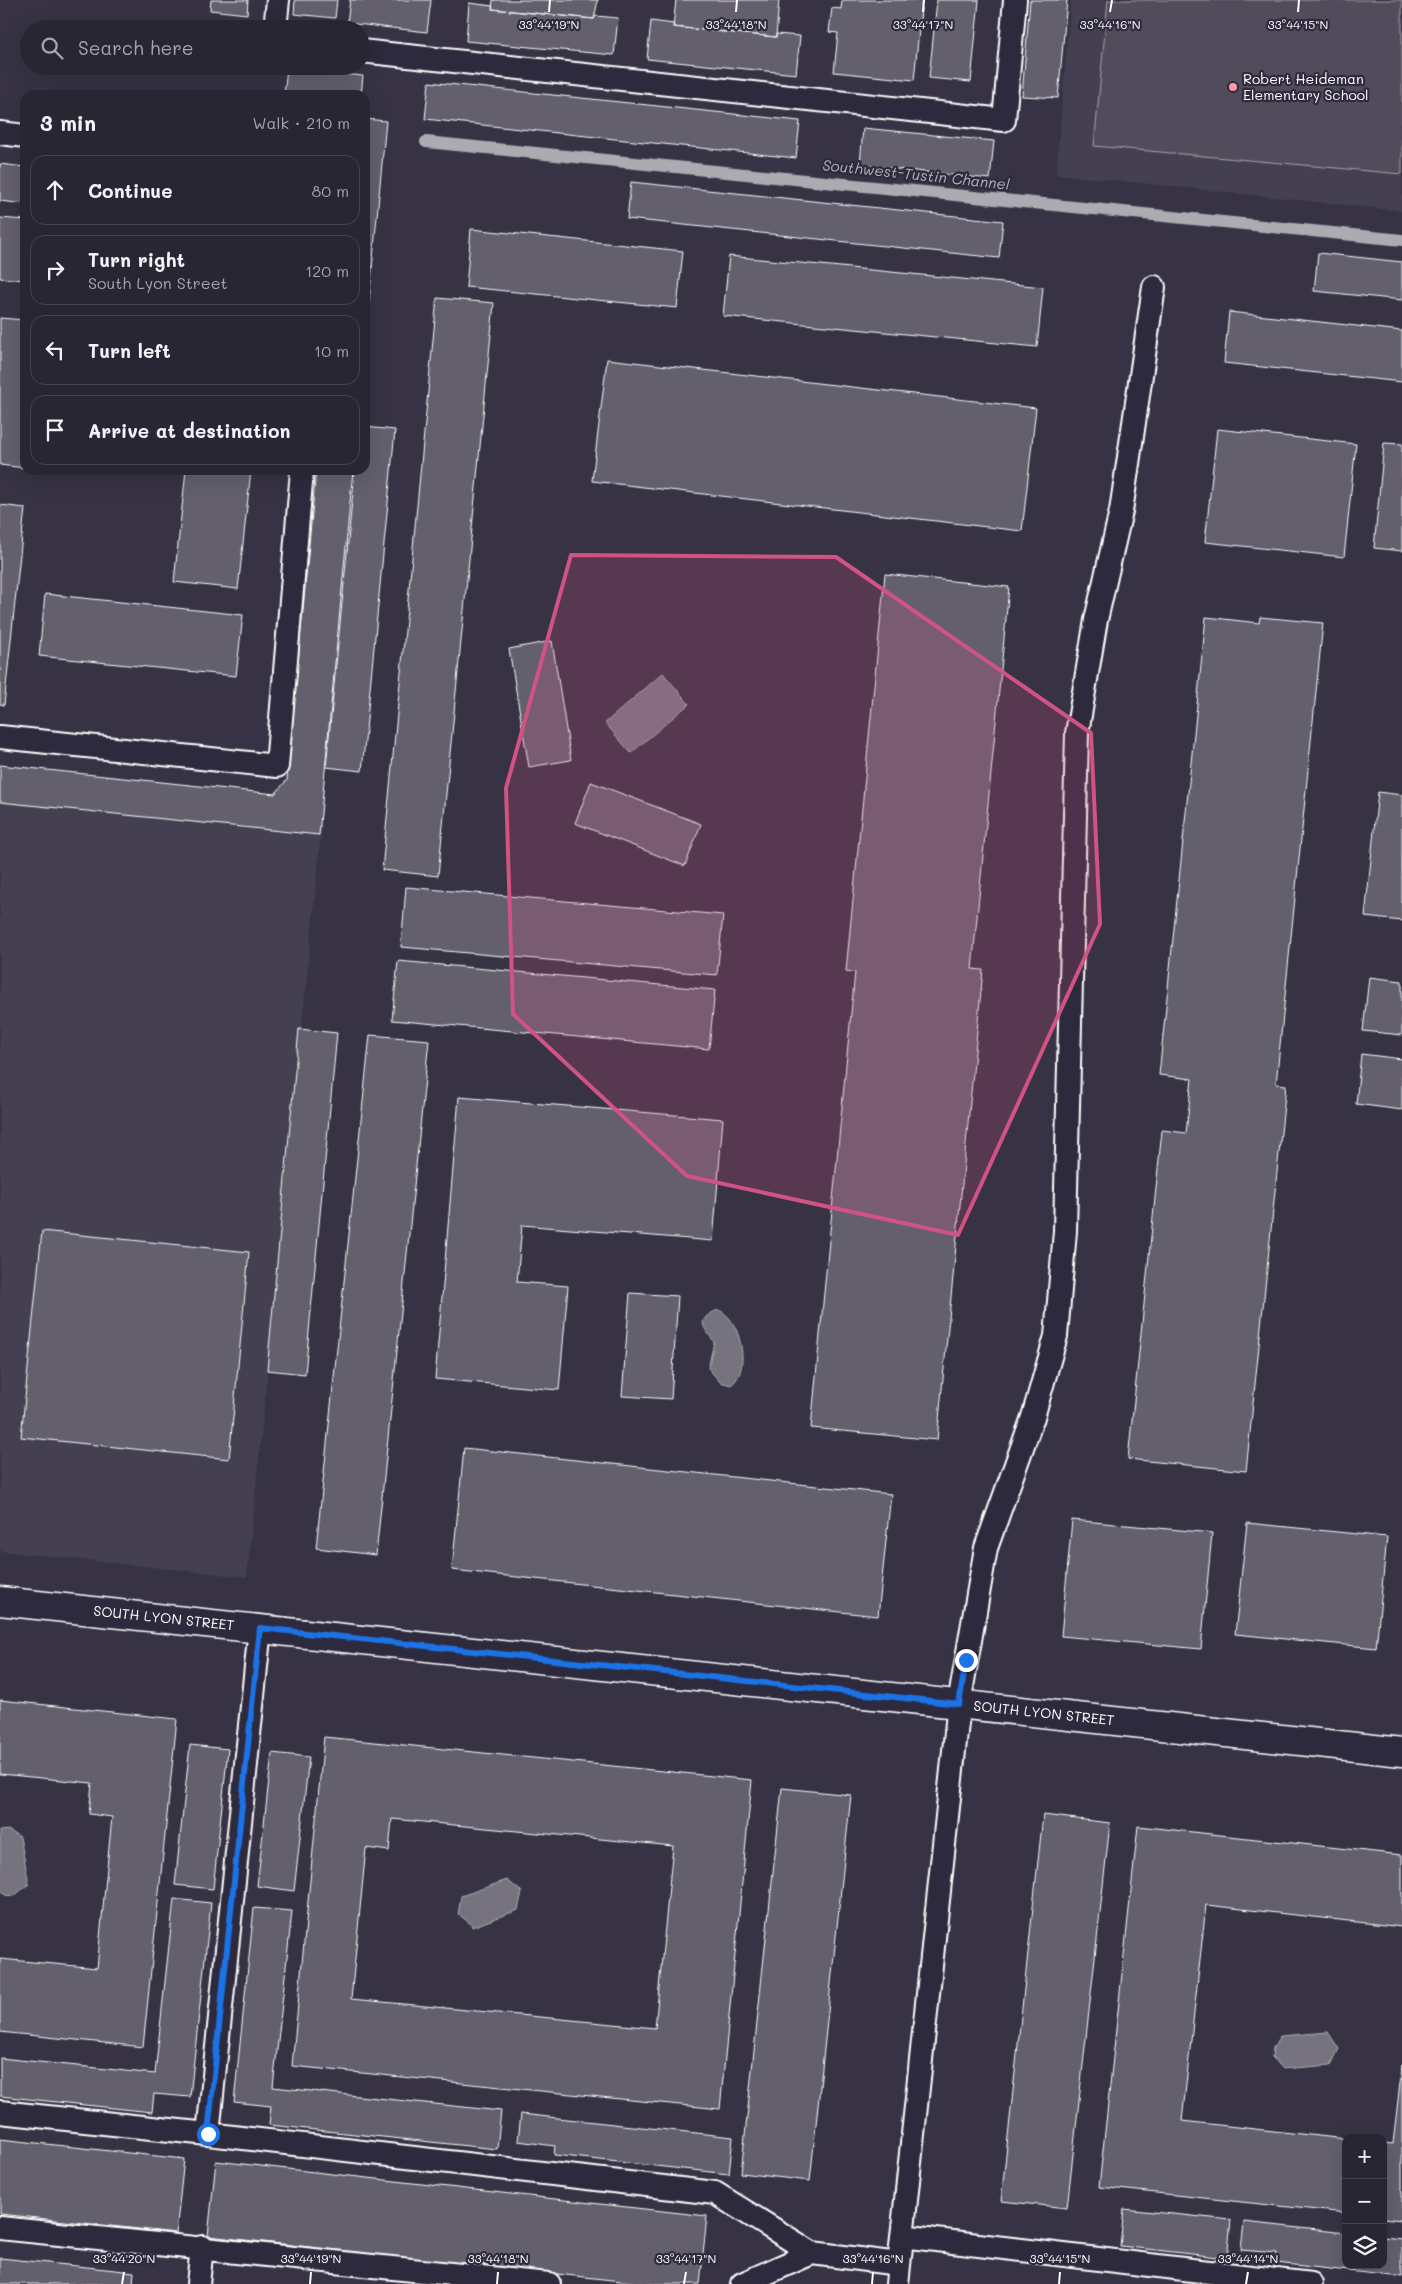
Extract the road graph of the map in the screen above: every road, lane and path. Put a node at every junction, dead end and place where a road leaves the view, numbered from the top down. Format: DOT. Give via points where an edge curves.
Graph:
graph roads {
  1 [pos="278,0"];
  2 [pos="1015,0"];
  3 [pos="276,20"];
  4 [pos="370,52"];
  5 [pos="0,133"];
  6 [pos="20,135"];
  7 [pos="1154,287"];
  8 [pos="302,475"];
  9 [pos="0,737"];
  10 [pos="0,1601"];
  11 [pos="260,1628"];
  12 [pos="959,1704"];
  13 [pos="1402,1752"];
  14 [pos="0,2112"];
  15 [pos="208,2134"];
  16 [pos="0,2228"];
  17 [pos="902,2236"];
  18 [pos="202,2247"];
  19 [pos="812,2253"];
  20 [pos="898,2274"];
  21 [pos="198,2284"];
  22 [pos="549,2284"];
  23 [pos="742,2284"];
  24 [pos="1312,2284"];
  1 -- 3 [label="lane"];
  2 -- 4 [label="lane" via="1004,120"];
  5 -- 6 [label="lane"];
  7 -- 12 [label="lane" via="1121,511 1096,620 1077,733 1065,1231 1056,1336 1033,1418 986,1548"];
  8 -- 9 [label="lane" via="277,766"];
  10 -- 11 [label="street, SOUTH LYON STREET"];
  11 -- 12 [label="street, SOUTH LYON STREET"];
  11 -- 15 [label="lane"];
  12 -- 13 [label="street, SOUTH LYON STREET"];
  12 -- 17 [label="lane"];
  14 -- 15 [label="lane"];
  15 -- 19 [label="lane" via="715,2193"];
  16 -- 18 [label="lane"];
  17 -- 20 [label="lane"];
  17 -- 24 [label="lane"];
  18 -- 21 [label="lane"];
  18 -- 22 [label="lane"];
  19 -- 20 [label="lane"];
  19 -- 23 [label="lane"];
}
